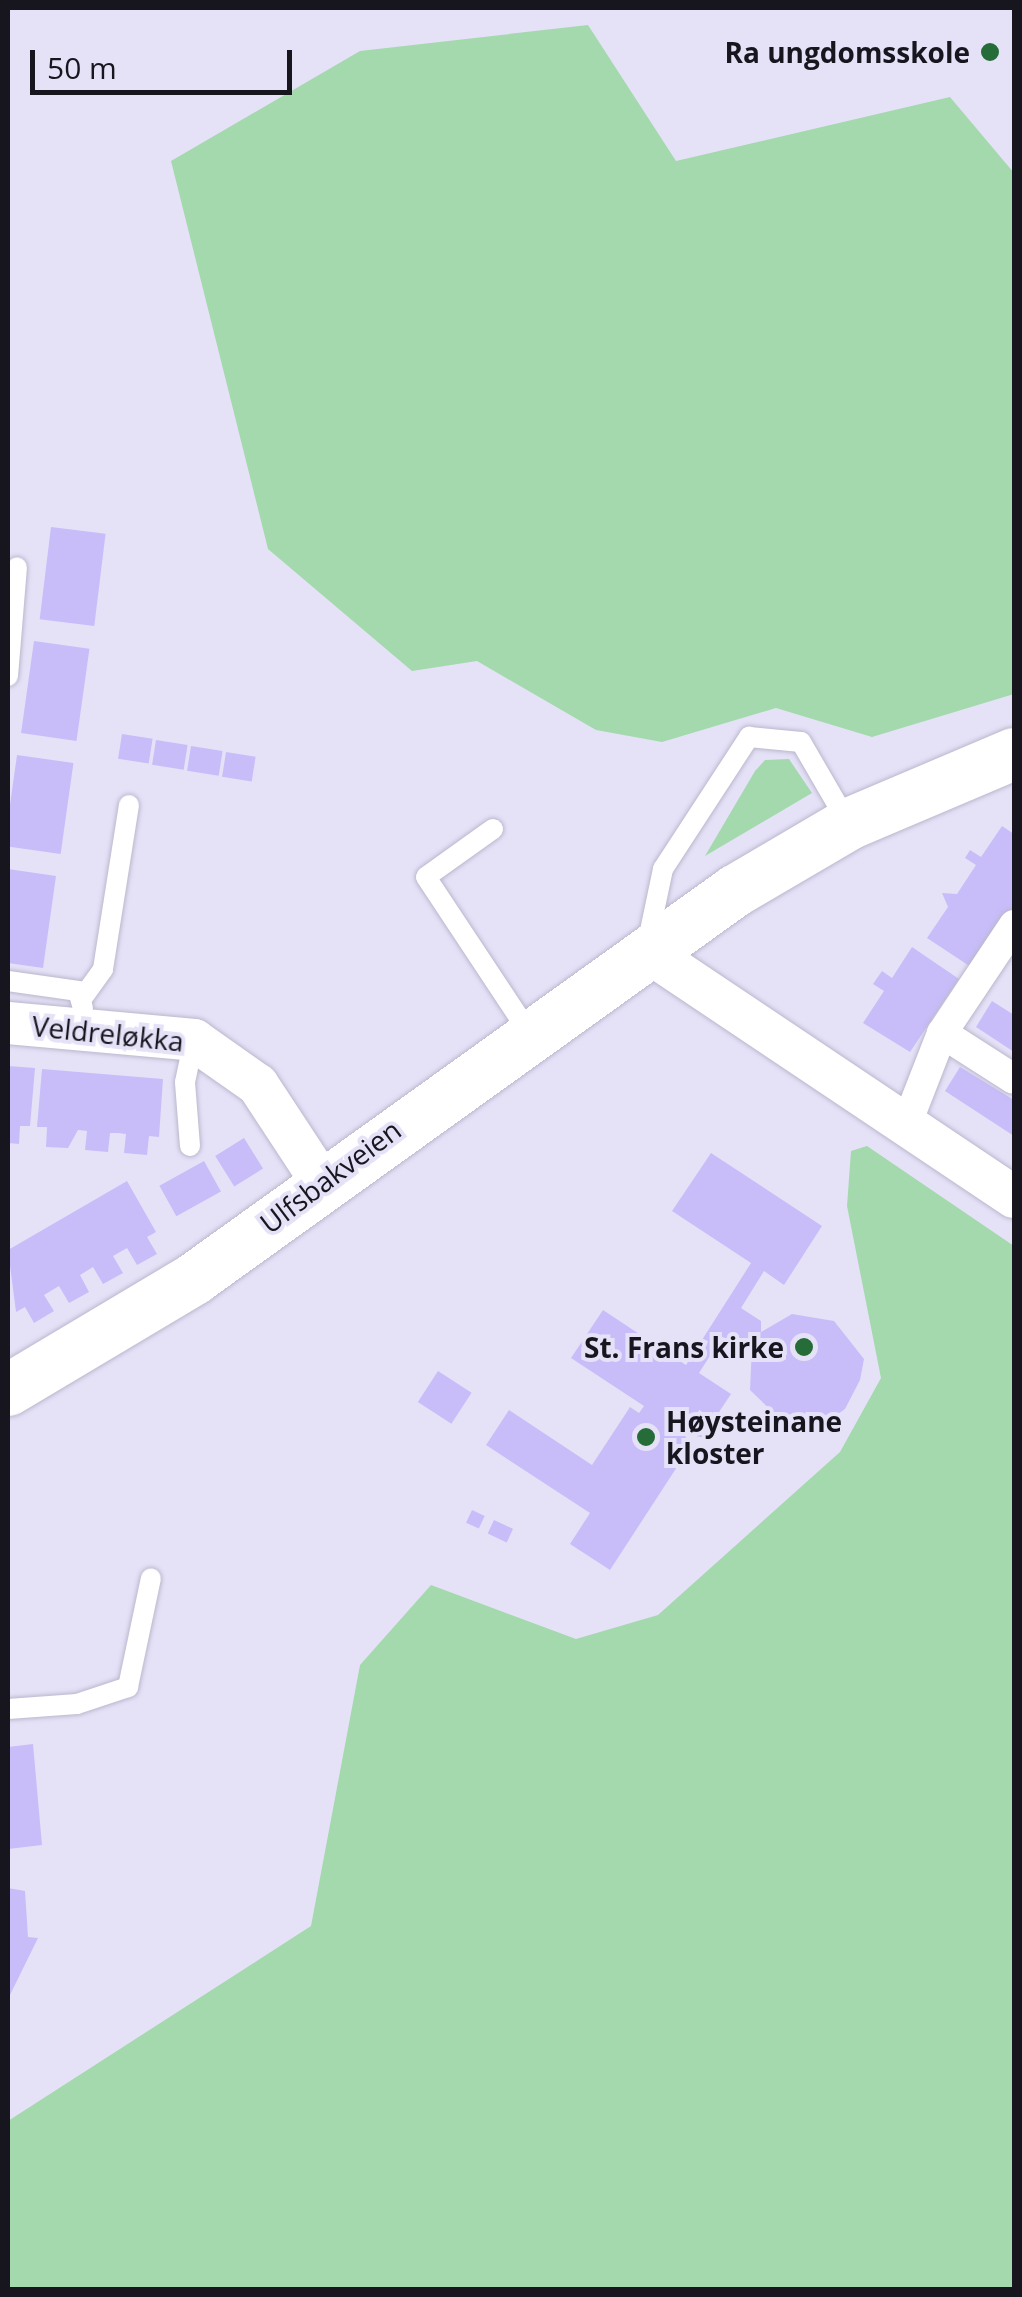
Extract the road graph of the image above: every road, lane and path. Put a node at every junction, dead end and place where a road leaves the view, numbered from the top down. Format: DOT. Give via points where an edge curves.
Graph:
graph roads {
  1 [pos="17,567"];
  2 [pos="8,676"];
  3 [pos="1014,754"];
  4 [pos="129,805"];
  5 [pos="849,824"];
  6 [pos="493,828"];
  7 [pos="1014,925"];
  8 [pos="646,950"];
  9 [pos="8,980"];
  10 [pos="83,1014"];
  11 [pos="8,1023"];
  12 [pos="528,1031"];
  13 [pos="942,1033"];
  14 [pos="194,1040"];
  15 [pos="1014,1079"];
  16 [pos="907,1124"];
  17 [pos="190,1146"];
  18 [pos="321,1181"];
  19 [pos="1014,1198"];
  20 [pos="8,1390"];
  21 [pos="151,1578"];
  22 [pos="8,1709"];
  1 -- 2 [label="lane"];
  3 -- 5 [label="street, Ulfsbakveien"];
  4 -- 10 [label="lane" via="103,969"];
  5 -- 8 [label="street, Ulfsbakveien"];
  5 -- 8 [label="lane" via="826,771 801,742 750,737 662,869"];
  6 -- 12 [label="lane" via="426,877"];
  7 -- 13 [label="street"];
  8 -- 12 [label="street, Ulfsbakveien"];
  8 -- 16 [label="street"];
  9 -- 10 [label="lane"];
  10 -- 11 [label="street, Veldreløkka"];
  10 -- 14 [label="street, Veldreløkka"];
  12 -- 18 [label="street, Ulfsbakveien"];
  13 -- 15 [label="street"];
  13 -- 16 [label="street"];
  14 -- 17 [label="lane" via="185,1082"];
  14 -- 18 [label="street, Veldreløkka" via="258,1084"];
  16 -- 19 [label="street"];
  18 -- 20 [label="street, Ulfsbakveien" via="194,1279"];
  21 -- 22 [label="lane" via="128,1687 96,1700"];
}
